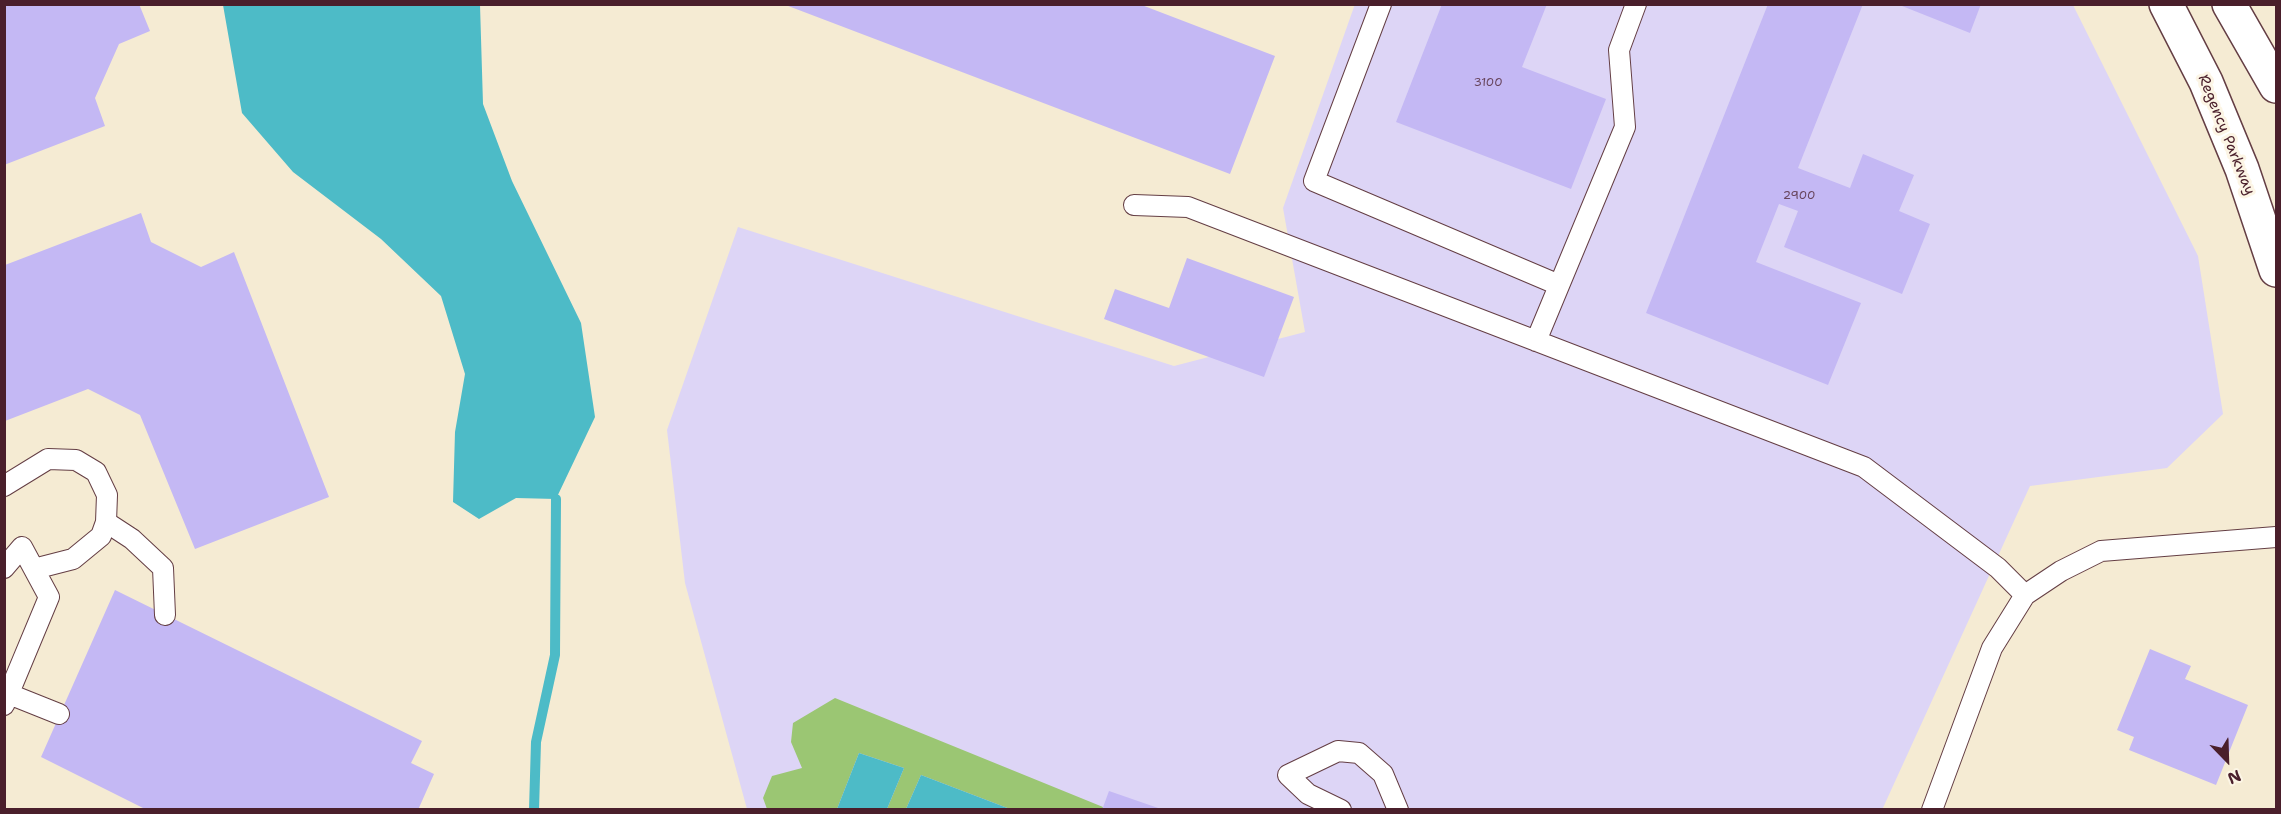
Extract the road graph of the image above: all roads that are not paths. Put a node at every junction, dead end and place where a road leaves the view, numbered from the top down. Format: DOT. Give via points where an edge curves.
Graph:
graph roads {
  1 [pos="1382,4"];
  2 [pos="1636,4"];
  3 [pos="2166,4"];
  4 [pos="2229,4"];
  5 [pos="2277,86"];
  6 [pos="1134,205"];
  7 [pos="2277,270"];
  8 [pos="1559,285"];
  9 [pos="1536,340"];
  10 [pos="4,486"];
  11 [pos="106,522"];
  12 [pos="2277,537"];
  13 [pos="4,568"];
  14 [pos="34,569"];
  15 [pos="2025,595"];
  16 [pos="165,615"];
  17 [pos="7,699"];
  18 [pos="60,714"];
  19 [pos="1341,810"];
  20 [pos="1398,810"];
  21 [pos="1932,810"];
  1 -- 8 [label="lane" via="1314,181"];
  2 -- 8 [label="lane" via="1619,50 1625,127"];
  3 -- 7 [label="street, Regency Parkway" via="2206,82"];
  4 -- 5 [label="street"];
  6 -- 9 [label="lane" via="1188,207"];
  8 -- 9 [label="lane"];
  9 -- 15 [label="lane" via="1864,467 1998,568"];
  10 -- 11 [label="lane" via="48,459 76,460 96,472 107,495"];
  11 -- 14 [label="lane" via="101,536 73,559"];
  11 -- 16 [label="lane" via="132,539 163,568"];
  12 -- 15 [label="lane" via="2101,551"];
  13 -- 14 [label="lane" via="22,547"];
  14 -- 17 [label="lane" via="49,597"];
  15 -- 21 [label="lane" via="1992,648"];
  17 -- 18 [label="lane"];
  19 -- 20 [label="lane" via="1308,794 1288,775 1338,750 1359,753 1383,774"];
}
